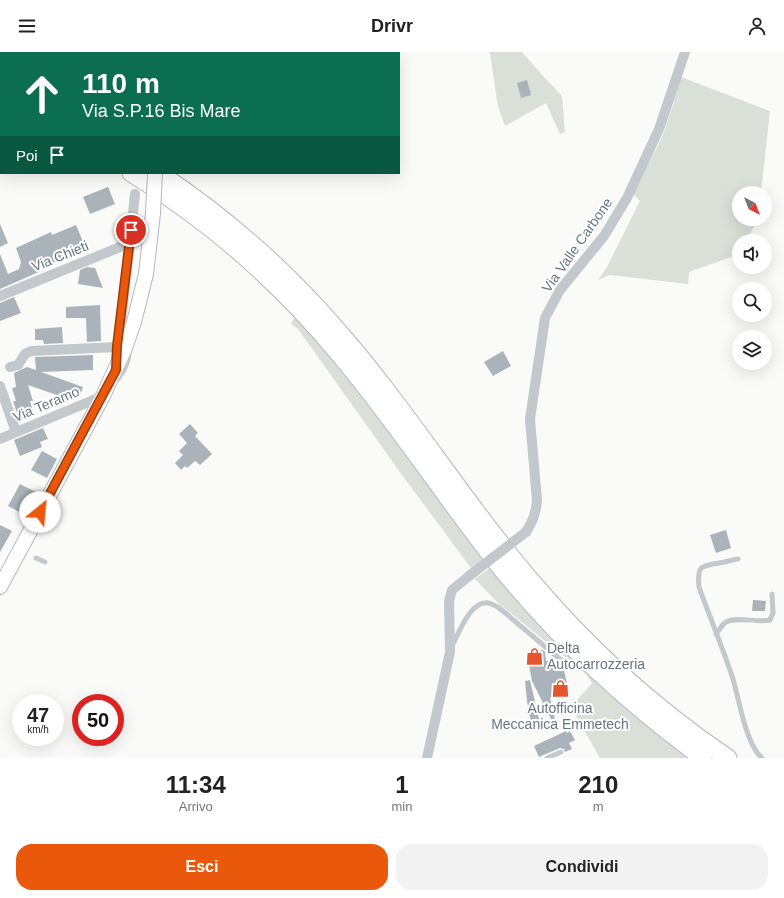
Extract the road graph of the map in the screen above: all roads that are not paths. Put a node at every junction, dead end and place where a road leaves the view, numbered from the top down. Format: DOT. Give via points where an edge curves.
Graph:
graph roads {
  1 [pos="685,52"];
  2 [pos="133,174"];
  3 [pos="155,174"];
  4 [pos="160,174"];
  5 [pos="135,194"];
  6 [pos="130,243"];
  7 [pos="0,296"];
  8 [pos="128,338"];
  9 [pos="117,347"];
  10 [pos="10,367"];
  11 [pos="116,370"];
  12 [pos="0,386"];
  13 [pos="103,394"];
  14 [pos="16,432"];
  15 [pos="0,439"];
  16 [pos="36,558"];
  17 [pos="738,558"];
  18 [pos="45,562"];
  19 [pos="0,587"];
  20 [pos="772,594"];
  21 [pos="716,634"];
  22 [pos="450,652"];
  23 [pos="567,665"];
  24 [pos="632,693"];
  25 [pos="561,752"];
  26 [pos="427,758"];
  27 [pos="547,758"];
  28 [pos="703,758"];
  29 [pos="728,758"];
  30 [pos="762,758"];
  1 -- 22 [label="street, Via Valle Carbone, bridge" via="659,129 627,198 604,236 560,290 545,318 530,419 536,512 526,532 452,590 449,600"];
  2 -- 24 [label="highway" via="163,193 227,241 290,300 360,381 504,571 537,610 589,664"];
  3 -- 8 [label="main road, bridge" via="146,274"];
  4 -- 24 [label="highway" via="243,236 317,307 373,373 527,576"];
  5 -- 6 [label="street"];
  6 -- 7 [label="street, Via Chieti"];
  6 -- 9 [label="street"];
  8 -- 11 [label="main road"];
  8 -- 13 [label="lane" via="130,356 120,378"];
  9 -- 10 [label="street" via="31,351 25,354 18,365"];
  9 -- 11 [label="street"];
  11 -- 13 [label="main road"];
  12 -- 14 [label="street"];
  13 -- 14 [label="street, Via Teramo"];
  13 -- 19 [label="main road"];
  14 -- 15 [label="street, Via Teramo"];
  16 -- 18 [label="lane"];
  17 -- 21 [label="lane" via="707,564 701,568 698,575"];
  20 -- 21 [label="lane" via="773,613 770,620 733,620 726,622"];
  21 -- 30 [label="lane" via="733,679 750,740"];
  22 -- 23 [label="lane" via="471,610 489,603 498,607"];
  22 -- 26 [label="street, Via Valle Carbone"];
  24 -- 28 [label="highway" via="658,724"];
  24 -- 29 [label="highway"];
  25 -- 27 [label="lane"];
}
